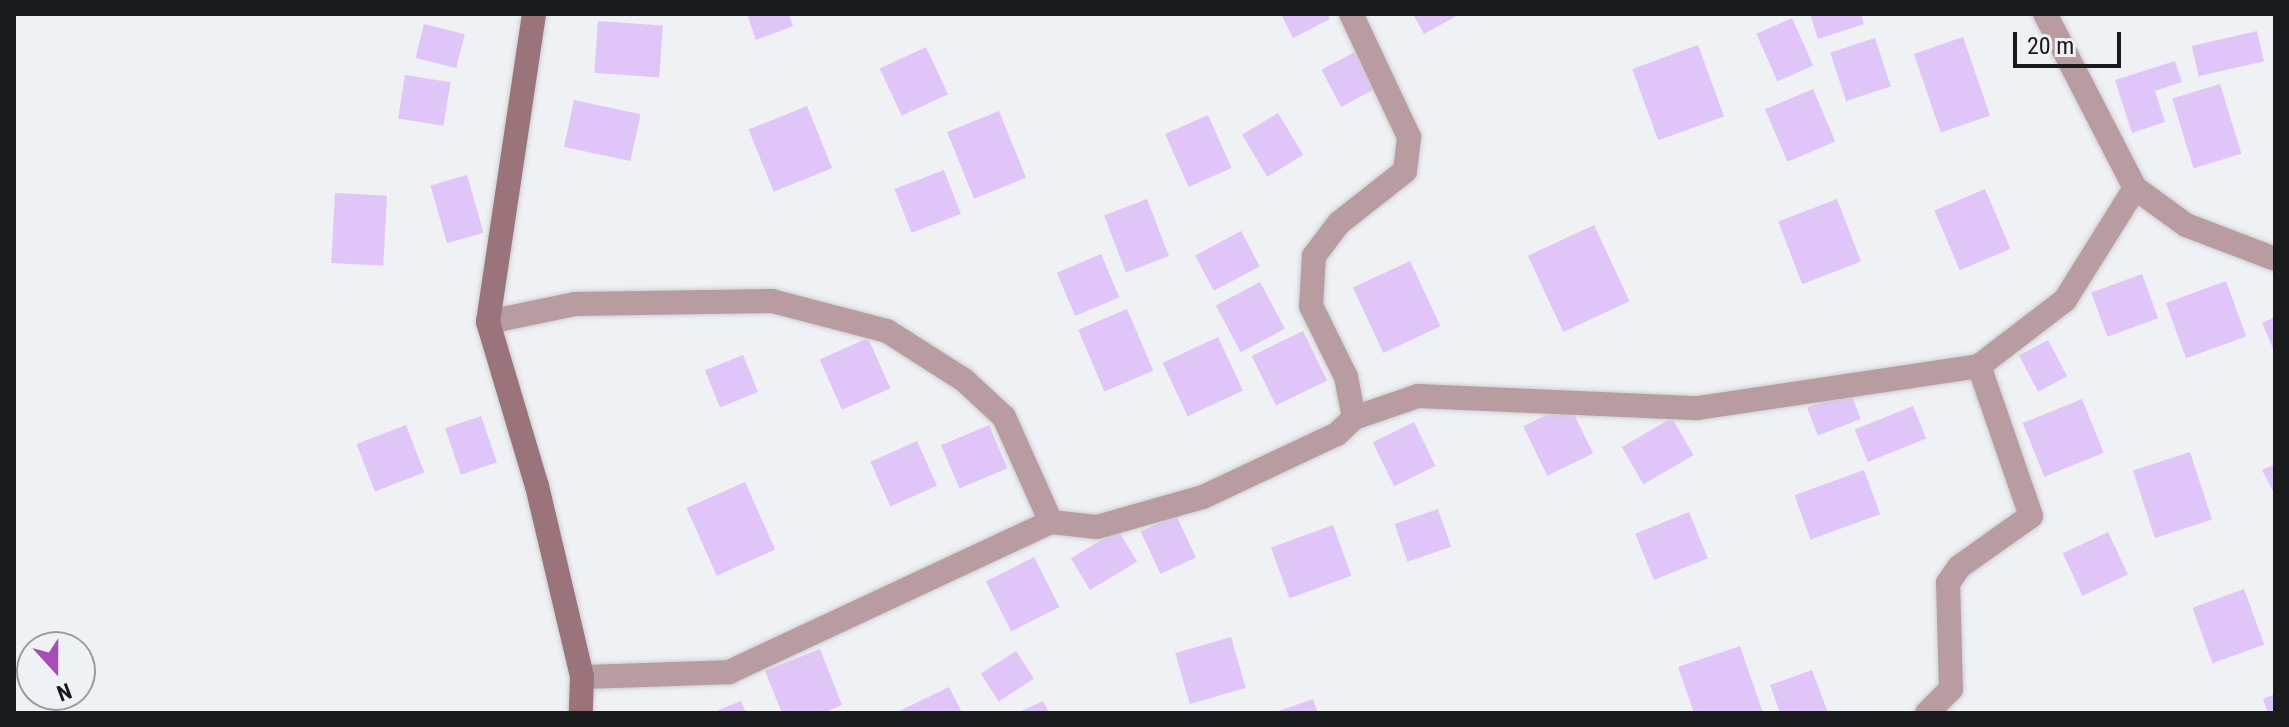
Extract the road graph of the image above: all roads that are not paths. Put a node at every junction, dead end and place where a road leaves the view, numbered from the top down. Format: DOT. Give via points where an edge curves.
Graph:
graph roads {
  1 [pos="534,14"];
  2 [pos="1351,14"];
  3 [pos="2045,14"];
  4 [pos="2135,188"];
  5 [pos="2275,259"];
  6 [pos="488,322"];
  7 [pos="1979,366"];
  8 [pos="1354,418"];
  9 [pos="1051,522"];
  10 [pos="582,677"];
  11 [pos="581,713"];
  12 [pos="1927,713"];
  1 -- 6 [label="street"];
  2 -- 8 [label="street" via="1409,137 1405,171 1339,223 1314,256 1311,306 1346,377"];
  3 -- 4 [label="street"];
  4 -- 5 [label="street" via="2186,225"];
  4 -- 7 [label="street" via="2065,300"];
  6 -- 9 [label="street" via="575,304 772,301 887,331 964,380 1004,417"];
  6 -- 10 [label="street" via="537,486"];
  7 -- 8 [label="street" via="1698,408 1418,396"];
  7 -- 12 [label="street" via="2031,516 1959,567 1948,583 1951,689"];
  8 -- 9 [label="street" via="1337,434 1203,497 1097,527"];
  9 -- 10 [label="street" via="729,672"];
  10 -- 11 [label="street"];
}
